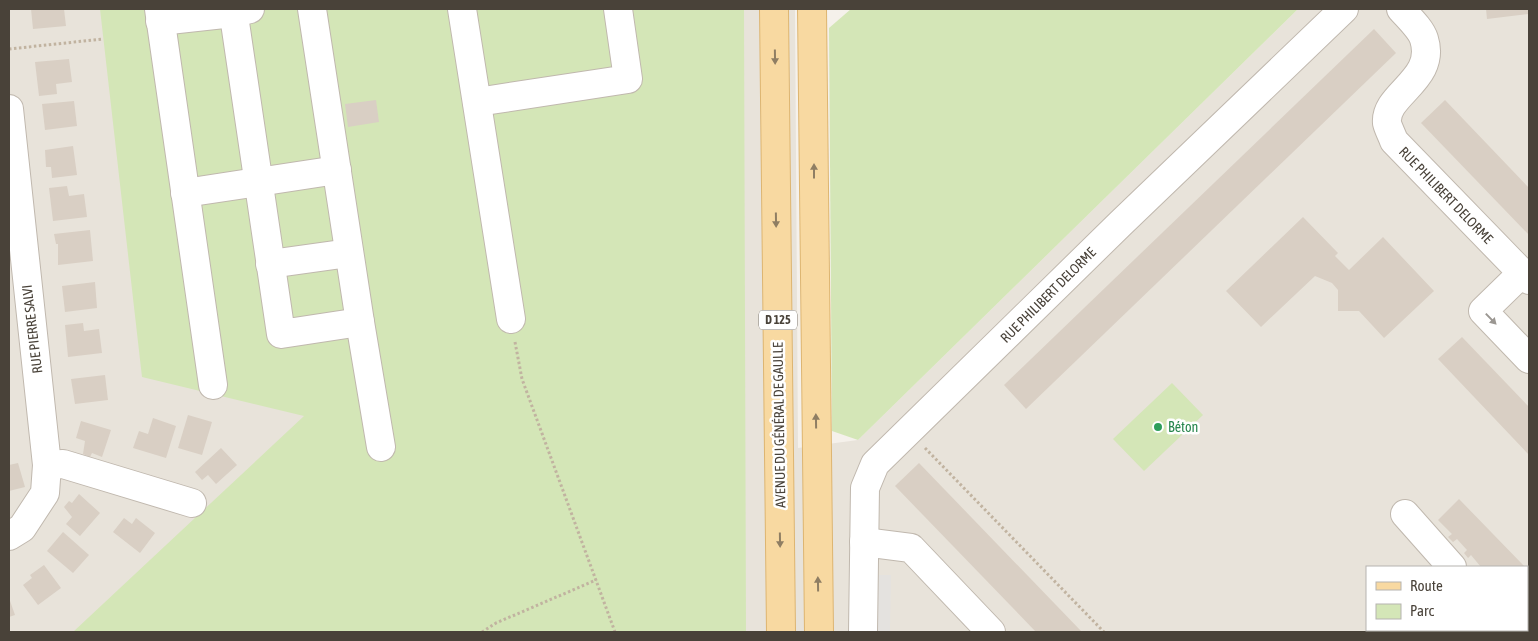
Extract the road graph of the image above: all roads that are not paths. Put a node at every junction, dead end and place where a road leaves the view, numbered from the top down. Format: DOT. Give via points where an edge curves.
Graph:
graph roads {
  1 [pos="312,9"];
  2 [pos="462,9"];
  3 [pos="618,9"];
  4 [pos="774,9"];
  5 [pos="812,9"];
  6 [pos="1344,9"];
  7 [pos="1401,9"];
  8 [pos="239,10"];
  9 [pos="160,15"];
  10 [pos="477,102"];
  11 [pos="9,108"];
  12 [pos="337,170"];
  13 [pos="257,181"];
  14 [pos="185,193"];
  15 [pos="349,252"];
  16 [pos="16,255"];
  17 [pos="270,264"];
  18 [pos="1526,277"];
  19 [pos="511,318"];
  20 [pos="360,322"];
  21 [pos="1529,359"];
  22 [pos="213,385"];
  23 [pos="381,447"];
  24 [pos="48,465"];
  25 [pos="192,503"];
  26 [pos="1405,514"];
  27 [pos="9,536"];
  28 [pos="864,542"];
  29 [pos="1451,566"];
  30 [pos="781,632"];
  31 [pos="819,632"];
  32 [pos="863,632"];
  33 [pos="991,632"];
  1 -- 12 [label="street"];
  2 -- 10 [label="street"];
  3 -- 10 [label="street" via="628,79"];
  4 -- 30 [label="main road, AVENUE DU GÉNÉRAL DE GAULLE / D 125, one-way"];
  31 -- 5 [label="main road, D 125, one-way"];
  6 -- 28 [label="street, RUE PHILIBERT DELORME" via="875,464 865,488"];
  7 -- 18 [label="street, RUE PHILIBERT DELORME" via="1424,38 1427,55 1421,72 1392,106 1387,122 1394,141"];
  8 -- 9 [label="street"];
  8 -- 13 [label="street"];
  9 -- 14 [label="street"];
  10 -- 19 [label="street"];
  11 -- 16 [label="street, RUE PIERRE SALVI"];
  12 -- 13 [label="street"];
  12 -- 15 [label="street"];
  13 -- 14 [label="street"];
  13 -- 17 [label="street"];
  14 -- 22 [label="street"];
  15 -- 17 [label="street"];
  15 -- 20 [label="street"];
  16 -- 24 [label="street, RUE PIERRE SALVI"];
  17 -- 20 [label="street" via="281,334"];
  18 -- 21 [label="street, RUE PHILIBERT DELORME, one-way" via="1483,311"];
  20 -- 23 [label="street"];
  24 -- 25 [label="street" via="62,464"];
  24 -- 27 [label="street, RUE PIERRE SALVI" via="45,493 22,528"];
  26 -- 29 [label="street"];
  28 -- 32 [label="street, RUE PHILIBERT DELORME"];
  28 -- 33 [label="street" via="911,548"];
}
